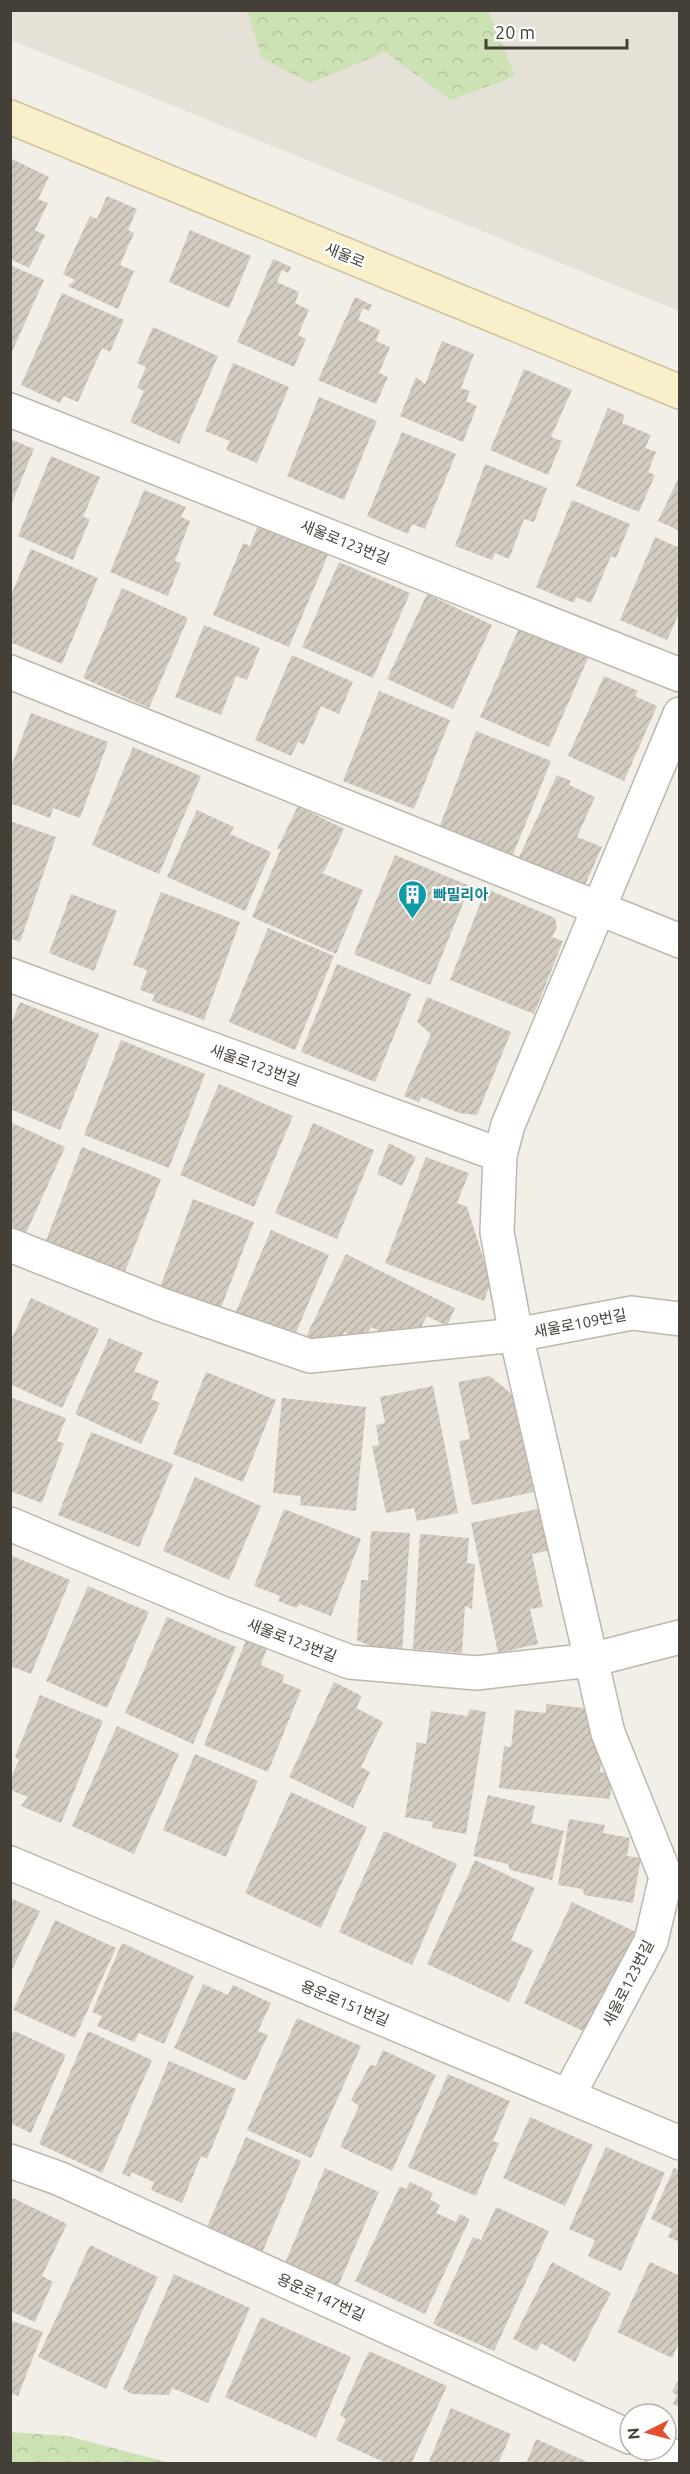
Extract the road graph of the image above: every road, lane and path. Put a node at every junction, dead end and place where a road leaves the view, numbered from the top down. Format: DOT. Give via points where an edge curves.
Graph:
graph roads {
  1 [pos="10,117"];
  2 [pos="680,392"];
  3 [pos="10,410"];
  4 [pos="10,672"];
  5 [pos="680,675"];
  6 [pos="680,714"];
  7 [pos="599,909"];
  8 [pos="680,941"];
  9 [pos="10,975"];
  10 [pos="500,1155"];
  11 [pos="10,1245"];
  12 [pos="680,1319"];
  13 [pos="516,1335"];
  14 [pos="10,1524"];
  15 [pos="680,1637"];
  16 [pos="591,1660"];
  17 [pos="10,1863"];
  18 [pos="673,1876"];
  19 [pos="568,2096"];
  20 [pos="680,2143"];
  21 [pos="10,2161"];
  22 [pos="618,2432"];
  1 -- 2 [label="street, 새울로"];
  3 -- 5 [label="street, 새울로123번길"];
  4 -- 7 [label="street"];
  6 -- 7 [label="street, 새울로123번길"];
  7 -- 8 [label="street"];
  7 -- 10 [label="street, 새울로123번길" via="508,1125"];
  9 -- 10 [label="street, 새울로123번길"];
  10 -- 13 [label="street, 새울로123번길" via="497,1232"];
  11 -- 13 [label="street" via="162,1305 310,1356"];
  12 -- 13 [label="street, 새울로109번길" via="632,1312"];
  13 -- 16 [label="street, 새울로123번길"];
  14 -- 16 [label="street, 새울로123번길" via="350,1662 476,1673"];
  15 -- 16 [label="street"];
  16 -- 18 [label="street, 새울로123번길" via="608,1733"];
  17 -- 19 [label="street, 용운로151번길"];
  18 -- 19 [label="street, 새울로123번길" via="651,1941"];
  19 -- 20 [label="street, 용운로151번길"];
  21 -- 22 [label="street, 용운로147번길" via="58,2178"];
}
